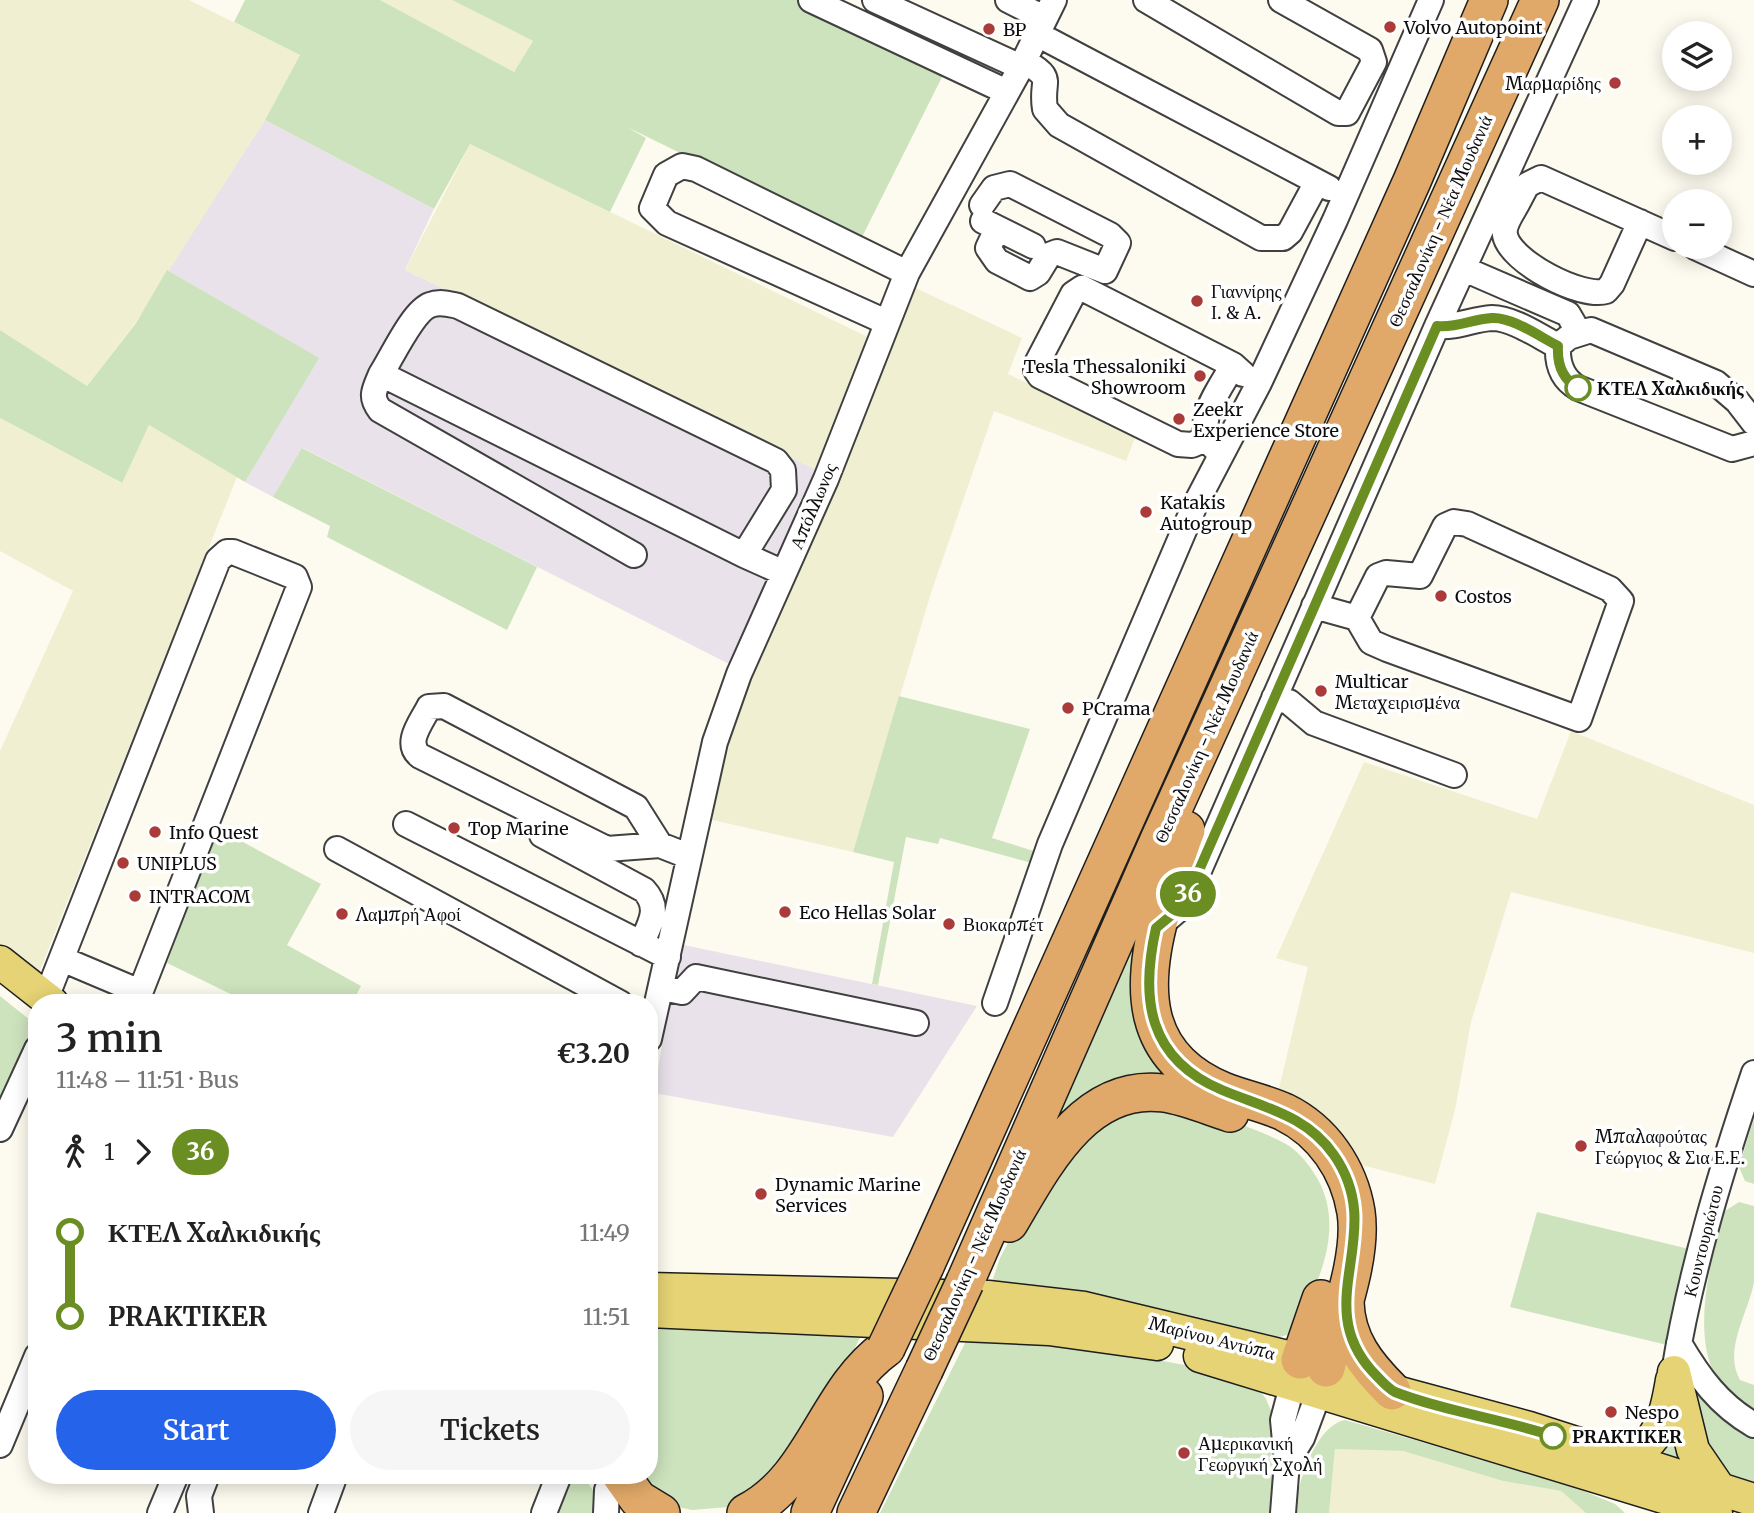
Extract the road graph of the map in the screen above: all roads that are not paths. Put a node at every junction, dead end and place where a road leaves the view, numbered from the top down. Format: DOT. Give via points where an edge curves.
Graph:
graph roads {
  1 [pos="811,0"];
  2 [pos="875,0"];
  3 [pos="1008,0"];
  4 [pos="1146,0"];
  5 [pos="1282,0"];
  6 [pos="1431,0"];
  7 [pos="1489,0"];
  8 [pos="1540,0"];
  9 [pos="1586,0"];
  10 [pos="1045,18"];
  11 [pos="1023,64"];
  12 [pos="1371,69"];
  13 [pos="1395,78"];
  14 [pos="1007,92"];
  15 [pos="1317,182"];
  16 [pos="951,191"];
  17 [pos="1345,197"];
  18 [pos="1508,200"];
  19 [pos="982,205"];
  20 [pos="1640,222"];
  21 [pos="997,229"];
  22 [pos="1662,232"];
  23 [pos="1032,246"];
  24 [pos="1721,259"];
  25 [pos="1464,269"];
  26 [pos="907,273"];
  27 [pos="1754,274"];
  28 [pos="886,322"];
  29 [pos="1437,326"];
  30 [pos="1579,333"];
  31 [pos="1558,346"];
  32 [pos="1233,365"];
  33 [pos="381,374"];
  34 [pos="1259,383"];
  35 [pos="1754,423"];
  36 [pos="1754,443"];
  37 [pos="1214,447"];
  38 [pos="634,555"];
  39 [pos="744,555"];
  40 [pos="784,573"];
  41 [pos="1314,606"];
  42 [pos="1357,618"];
  43 [pos="1274,698"];
  44 [pos="1197,758"];
  45 [pos="1454,775"];
  46 [pos="406,824"];
  47 [pos="542,835"];
  48 [pos="660,845"];
  49 [pos="337,849"];
  50 [pos="688,856"];
  51 [pos="1156,928"];
  52 [pos="641,944"];
  53 [pos="668,957"];
  54 [pos="62,959"];
  55 [pos="0,962"];
  56 [pos="663,988"];
  57 [pos="41,994"];
  58 [pos="51,994"];
  59 [pos="130,994"];
  60 [pos="140,994"];
  61 [pos="603,994"];
  62 [pos="995,1003"];
  63 [pos="658,1004"];
  64 [pos="916,1023"];
  65 [pos="28,1068"];
  66 [pos="1754,1073"];
  67 [pos="0,1129"];
  68 [pos="965,1282"];
  69 [pos="658,1289"];
  70 [pos="1345,1295"];
  71 [pos="658,1311"];
  72 [pos="887,1348"];
  73 [pos="1676,1357"];
  74 [pos="1302,1372"];
  75 [pos="28,1378"];
  76 [pos="1392,1391"];
  77 [pos="1754,1425"];
  78 [pos="0,1445"];
  79 [pos="1616,1469"];
  80 [pos="172,1484"];
  81 [pos="204,1484"];
  82 [pos="332,1484"];
  83 [pos="555,1484"];
  84 [pos="612,1493"];
  85 [pos="1754,1500"];
  86 [pos="1718,1502"];
  87 [pos="160,1513"];
  88 [pos="201,1513"];
  89 [pos="321,1513"];
  90 [pos="544,1513"];
  91 [pos="661,1513"];
  92 [pos="746,1513"];
  93 [pos="810,1513"];
  94 [pos="856,1513"];
  95 [pos="1283,1513"];
  96 [pos="1651,1513"];
  1 -- 14 [label="street"];
  2 -- 11 [label="street"];
  3 -- 10 [label="street"];
  4 -- 12 [label="street" via="1338,113 1352,108"];
  5 -- 12 [label="street" via="1365,46 1373,58"];
  6 -- 13 [label="street"];
  7 -- 72 [label="highway, bridge"];
  8 -- 44 [label="highway, Θεσσαλονίκη - Νέα Μουδανιά"];
  9 -- 18 [label="street"];
  10 -- 11 [label="street, Απόλλωνος"];
  10 -- 15 [label="street"];
  11 -- 14 [label="street, Απόλλωνος"];
  11 -- 15 [label="street" via="1045,75 1045,109 1059,125 1261,238 1283,238 1290,232"];
  12 -- 13 [label="street"];
  13 -- 17 [label="street"];
  14 -- 16 [label="street, Απόλλωνος"];
  15 -- 17 [label="street"];
  16 -- 19 [label="street"];
  16 -- 26 [label="street, Απόλλωνος"];
  17 -- 34 [label="street"];
  18 -- 20 [label="street" via="1541,178"];
  18 -- 20 [label="street" via="1507,240 1528,265 1590,293 1612,284"];
  18 -- 25 [label="street"];
  19 -- 21 [label="street" via="979,218"];
  19 -- 21 [label="street" via="994,188 1010,184 1110,235 1118,248 1105,271 1058,252 1049,255 1030,278 992,256 988,248"];
  20 -- 22 [label="street"];
  21 -- 23 [label="street"];
  24 -- 27 [label="street"];
  25 -- 29 [label="street"];
  25 -- 30 [label="street" via="1568,314"];
  26 -- 28 [label="street, Απόλλωνος"];
  26 -- 28 [label="street" via="696,169 682,166 666,176 652,208 667,223"];
  28 -- 40 [label="street, Απόλλωνος" via="826,479"];
  29 -- 31 [label="street" via="1455,328 1502,319"];
  29 -- 41 [label="street"];
  30 -- 31 [label="street"];
  30 -- 35 [label="street" via="1591,330 1716,383"];
  31 -- 36 [label="street" via="1564,376 1578,388 1732,449"];
  32 -- 34 [label="street"];
  32 -- 37 [label="street" via="1203,422"];
  32 -- 37 [label="street" via="1082,288 1073,294 1037,363 1040,376 1178,444"];
  33 -- 38 [label="street" via="373,393 380,410"];
  33 -- 39 [label="street"];
  33 -- 39 [label="street" via="419,313 429,305 458,306 764,454 783,470 785,481"];
  34 -- 37 [label="street"];
  37 -- 62 [label="street" via="1194,507 1055,831"];
  39 -- 40 [label="street"];
  40 -- 50 [label="street, Απόλλωνος" via="719,731"];
  41 -- 42 [label="street"];
  41 -- 43 [label="street"];
  42 -- 42 [label="street" via="1378,576 1420,576 1446,526 1454,522 1610,589 1621,601 1579,719 1371,642"];
  43 -- 45 [label="street" via="1289,702 1314,723"];
  43 -- 51 [label="street" via="1190,891 1180,908"];
  44 -- 51 [label="highway" via="1195,808"];
  44 -- 68 [label="highway, Θεσσαλονίκη - Νέα Μουδανιά"];
  46 -- 52 [label="street"];
  47 -- 52 [label="street" via="650,897 654,915"];
  48 -- 48 [label="street" via="636,807 444,706 429,707 412,743 420,756 607,849"];
  48 -- 50 [label="street"];
  49 -- 61 [label="street"];
  50 -- 53 [label="street, Απόλλωνος"];
  51 -- 70 [label="highway" via="1148,1001 1157,1032 1170,1054 1221,1090 1297,1119 1341,1166 1357,1226"];
  52 -- 53 [label="street"];
  53 -- 56 [label="street, Απόλλωνος"];
  54 -- 58 [label="street"];
  54 -- 59 [label="street"];
  54 -- 60 [label="street" via="218,560 233,552 289,575 298,582 298,592"];
  55 -- 57 [label="main road"];
  56 -- 63 [label="street, Απόλλωνος"];
  56 -- 64 [label="street" via="681,992 696,976"];
  65 -- 67 [label="street"];
  66 -- 73 [label="street, Κουντουριώτου" via="1716,1185"];
  68 -- 74 [label="highway" via="980,1270 1056,1149 1079,1122 1117,1098 1163,1093 1273,1129 1295,1143 1318,1168 1334,1201 1337,1236 1312,1322 1296,1339"];
  68 -- 94 [label="highway, Θεσσαλονίκη - Νέα Μουδανιά, bridge"];
  69 -- 74 [label="main road, Μαρίνου Αντύπα" via="1031,1301 1128,1317"];
  70 -- 74 [label="highway"];
  70 -- 76 [label="highway" via="1345,1319 1354,1344"];
  71 -- 74 [label="main road, Μαρίνου Αντύπα" via="1086,1333"];
  72 -- 92 [label="highway" via="861,1368 841,1393 784,1483"];
  72 -- 93 [label="highway"];
  73 -- 77 [label="street" via="1725,1406"];
  73 -- 79 [label="main road" via="1666,1419 1641,1452"];
  73 -- 86 [label="main road" via="1693,1450"];
  74 -- 76 [label="main road, Μαρίνου Αντύπα"];
  74 -- 79 [label="main road, Μαρίνου Αντύπα"];
  74 -- 95 [label="street" via="1283,1420 1287,1462"];
  75 -- 78 [label="street"];
  76 -- 79 [label="main road, Μαρίνου Αντύπα" via="1529,1428"];
  79 -- 86 [label="main road, Μαρίνου Αντύπα"];
  79 -- 96 [label="main road"];
  80 -- 87 [label="street"];
  81 -- 88 [label="street"];
  82 -- 89 [label="street"];
  83 -- 90 [label="street"];
  84 -- 91 [label="highway" via="638,1499"];
  85 -- 86 [label="main road, Μαρίνου Αντύπα"];
}
